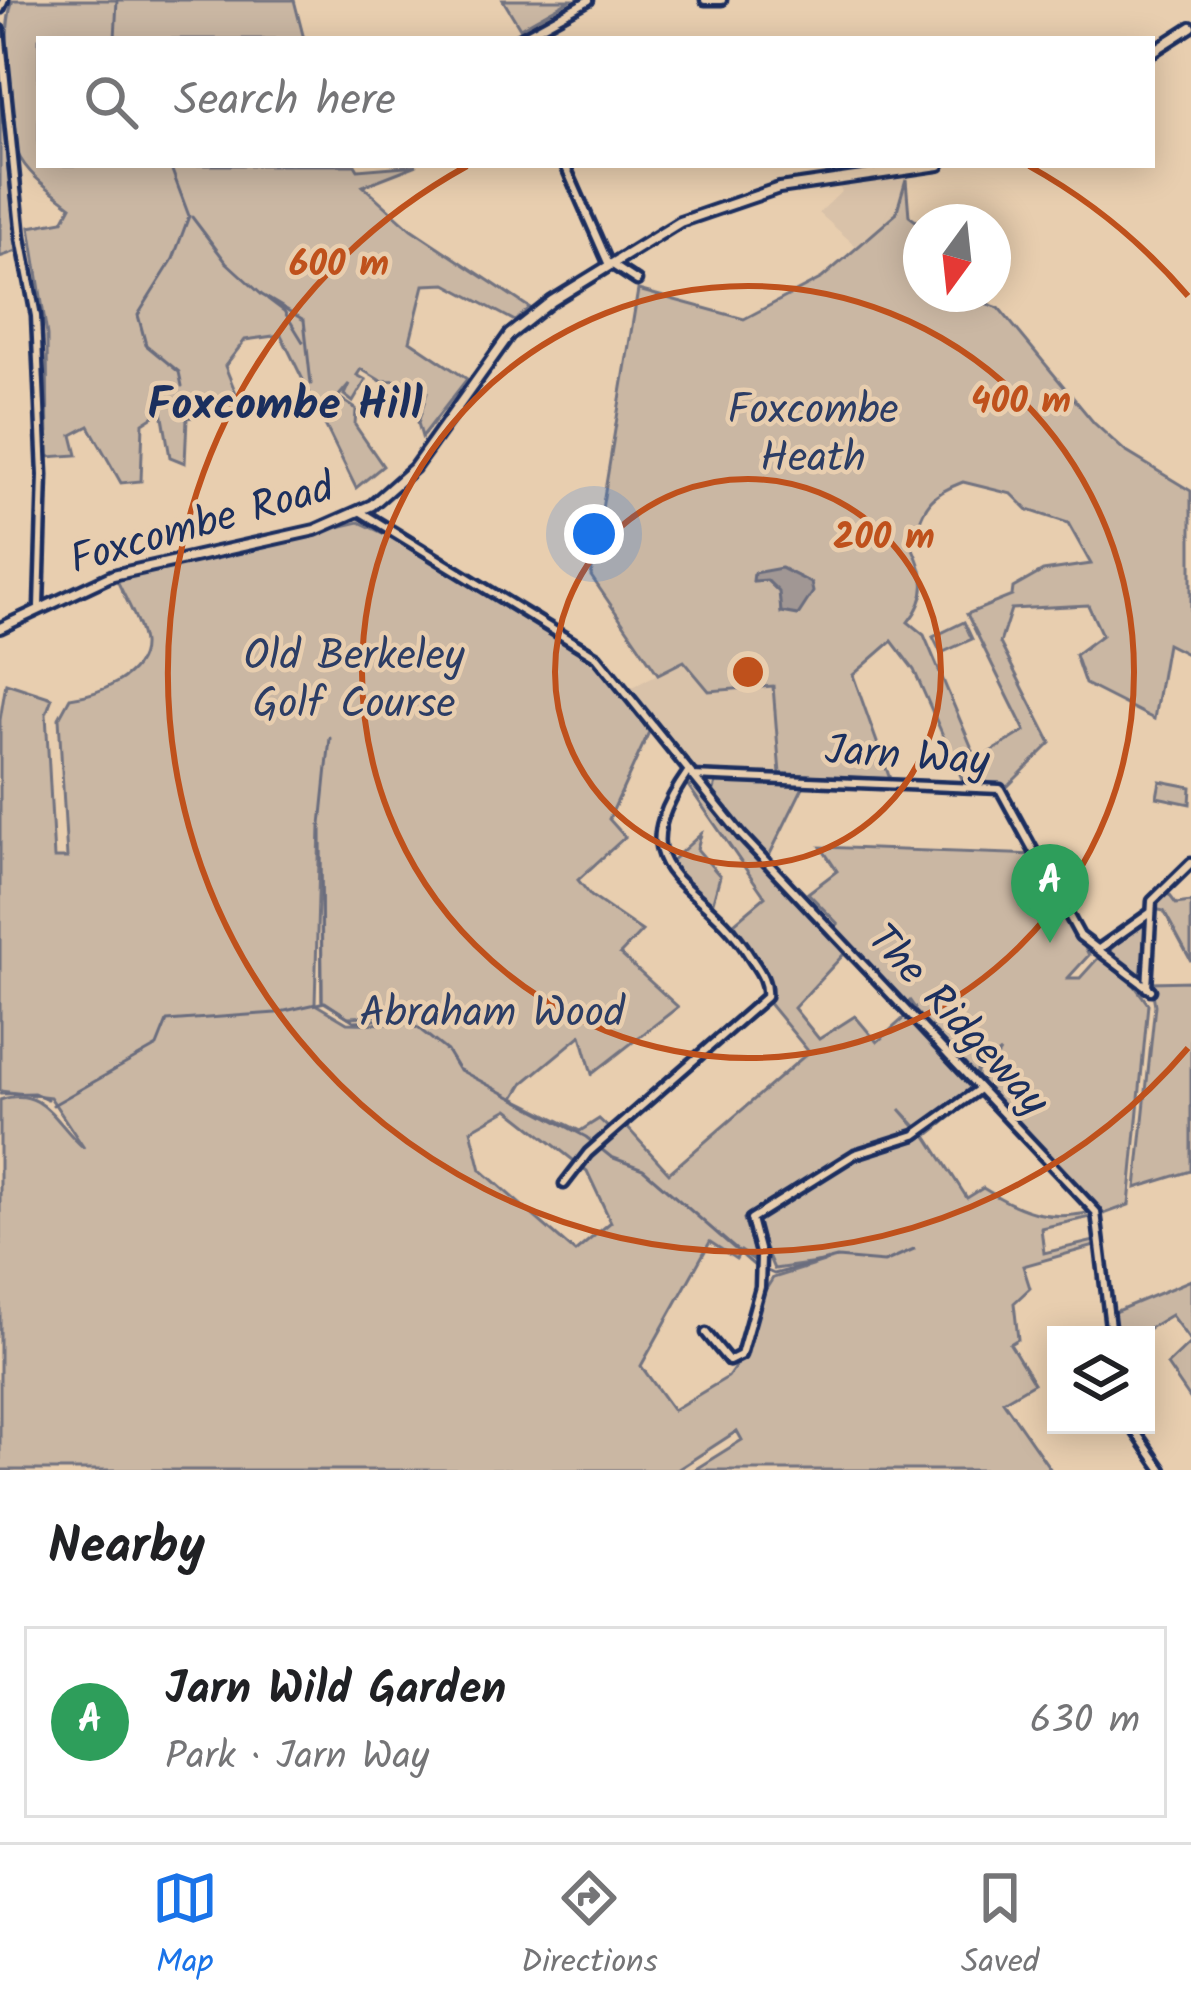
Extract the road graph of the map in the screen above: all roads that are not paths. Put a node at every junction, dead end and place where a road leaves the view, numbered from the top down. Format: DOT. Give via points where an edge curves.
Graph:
graph roads {
  1 [pos="4,0"];
  2 [pos="589,0"];
  3 [pos="704,0"];
  4 [pos="722,0"];
  5 [pos="0,9"];
  6 [pos="1191,27"];
  7 [pos="0,30"];
  8 [pos="523,36"];
  9 [pos="1155,50"];
  10 [pos="566,168"];
  11 [pos="920,168"];
  12 [pos="610,264"];
  13 [pos="637,281"];
  14 [pos="361,512"];
  15 [pos="39,606"];
  16 [pos="0,628"];
  17 [pos="690,774"];
  18 [pos="1191,863"];
  19 [pos="1151,913"];
  20 [pos="1099,949"];
  21 [pos="978,1090"];
  22 [pos="564,1184"];
  23 [pos="1110,1326"];
  24 [pos="706,1333"];
  25 [pos="1137,1434"];
  26 [pos="1162,1470"];
  1 -- 5 [label="street"];
  2 -- 8 [label="street"];
  3 -- 4 [label="street"];
  6 -- 9 [label="street"];
  7 -- 15 [label="street" via="36,316"];
  10 -- 12 [label="street"];
  11 -- 12 [label="street, Foxcombe Road" via="740,197"];
  12 -- 13 [label="street"];
  12 -- 14 [label="street, Foxcombe Road" via="508,335 414,468"];
  14 -- 15 [label="street, Foxcombe Road" via="296,535 118,574"];
  14 -- 17 [label="street, The Ridgeway" via="597,657"];
  15 -- 16 [label="street, Foxcombe Road"];
  17 -- 20 [label="street, Jarn Way" via="1000,789 1080,936"];
  17 -- 21 [label="street, The Ridgeway"];
  17 -- 22 [label="street" via="668,801 657,855 669,875 730,923 767,984 766,997 588,1153"];
  18 -- 19 [label="street" via="1152,901"];
  19 -- 20 [label="street"];
  19 -- 20 [label="street" via="1149,989"];
  21 -- 23 [label="street, The Ridgeway" via="1096,1212"];
  21 -- 24 [label="street" via="915,1135 855,1154 752,1219 760,1287 741,1355 729,1361"];
  25 -- 26 [label="street"];
}
